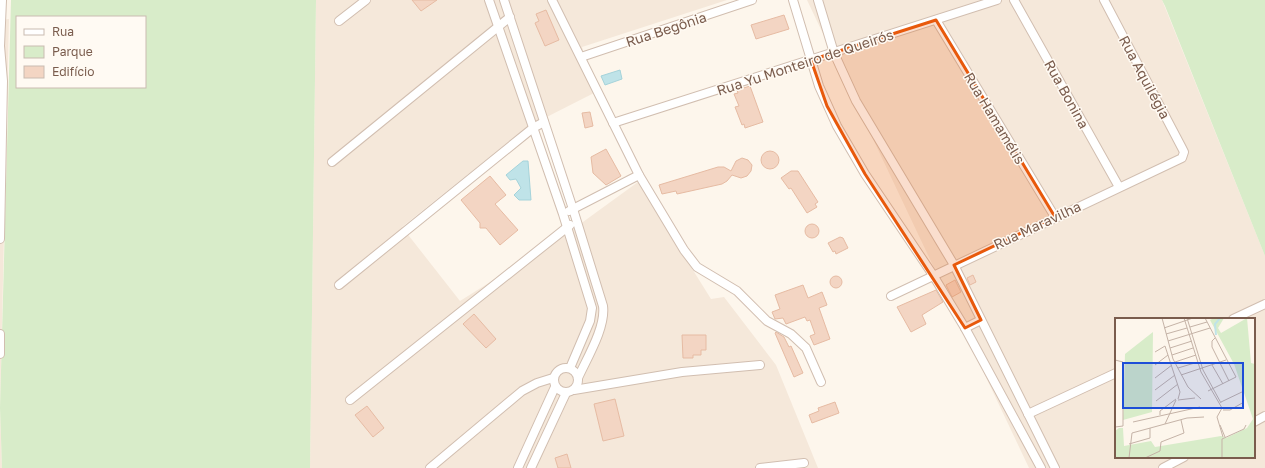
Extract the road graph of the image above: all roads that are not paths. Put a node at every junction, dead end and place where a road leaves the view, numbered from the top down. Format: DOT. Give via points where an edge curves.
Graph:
graph roads {
  1 [pos="2,0"];
  2 [pos="366,0"];
  3 [pos="490,0"];
  4 [pos="504,0"];
  5 [pos="552,0"];
  6 [pos="752,0"];
  7 [pos="794,0"];
  8 [pos="818,0"];
  9 [pos="997,0"];
  10 [pos="1014,0"];
  11 [pos="1104,0"];
  12 [pos="510,17"];
  13 [pos="936,20"];
  14 [pos="339,21"];
  15 [pos="498,27"];
  16 [pos="834,53"];
  17 [pos="581,57"];
  18 [pos="811,60"];
  19 [pos="1,108"];
  20 [pos="544,122"];
  21 [pos="613,123"];
  22 [pos="533,128"];
  23 [pos="1184,155"];
  24 [pos="332,162"];
  25 [pos="639,175"];
  26 [pos="1119,187"];
  27 [pos="573,208"];
  28 [pos="563,214"];
  29 [pos="1055,217"];
  30 [pos="577,221"];
  31 [pos="566,227"];
  32 [pos="0,230"];
  33 [pos="0,239"];
  34 [pos="954,265"];
  35 [pos="933,275"];
  36 [pos="339,285"];
  37 [pos="891,296"];
  38 [pos="1265,304"];
  39 [pos="1235,318"];
  40 [pos="981,320"];
  41 [pos="965,328"];
  42 [pos="0,334"];
  43 [pos="0,354"];
  44 [pos="760,364"];
  45 [pos="570,368"];
  46 [pos="1115,373"];
  47 [pos="578,378"];
  48 [pos="554,382"];
  49 [pos="822,382"];
  50 [pos="570,391"];
  51 [pos="350,400"];
  52 [pos="1028,414"];
  53 [pos="1265,416"];
  54 [pos="1255,421"];
  55 [pos="1182,458"];
  56 [pos="804,463"];
  57 [pos="430,468"];
  58 [pos="518,468"];
  59 [pos="532,468"];
  60 [pos="760,468"];
  61 [pos="1040,468"];
  62 [pos="1055,468"];
  63 [pos="1163,468"];
  1 -- 19 [label="street"];
  2 -- 14 [label="street"];
  3 -- 15 [label="street"];
  4 -- 12 [label="street"];
  5 -- 17 [label="street"];
  6 -- 17 [label="street, Rua Begônia"];
  7 -- 18 [label="street"];
  8 -- 16 [label="street"];
  9 -- 13 [label="street, Rua Yu Monteiro de Queirós"];
  10 -- 26 [label="street, Rua Bonina"];
  11 -- 23 [label="street, Rua Aquilégia"];
  12 -- 15 [label="street"];
  12 -- 20 [label="street"];
  13 -- 16 [label="street, Rua Yu Monteiro de Queirós"];
  13 -- 29 [label="street, Rua Hamamélis"];
  15 -- 22 [label="street"];
  15 -- 24 [label="street"];
  16 -- 18 [label="street, Rua Yu Monteiro de Queirós"];
  16 -- 34 [label="street" via="865,118"];
  17 -- 21 [label="street"];
  18 -- 21 [label="street, Rua Yu Monteiro de Queirós"];
  18 -- 35 [label="street" via="822,96 837,126 865,174"];
  19 -- 32 [label="street"];
  20 -- 22 [label="street"];
  20 -- 27 [label="street"];
  21 -- 25 [label="street"];
  22 -- 28 [label="street"];
  22 -- 36 [label="street"];
  23 -- 26 [label="street, Rua Maravilha"];
  25 -- 27 [label="street"];
  25 -- 49 [label="street" via="668,225 697,267 722,280 736,290 767,321 792,334 806,348"];
  26 -- 29 [label="street, Rua Maravilha"];
  27 -- 28 [label="street"];
  27 -- 30 [label="street"];
  28 -- 31 [label="street"];
  29 -- 34 [label="street, Rua Maravilha"];
  30 -- 31 [label="street"];
  30 -- 47 [label="street" via="603,310 601,324"];
  31 -- 45 [label="street" via="592,311 588,328"];
  31 -- 51 [label="street"];
  32 -- 33 [label="street"];
  34 -- 35 [label="street, Rua Maravilha"];
  34 -- 40 [label="street"];
  35 -- 37 [label="street, Rua Maravilha"];
  35 -- 41 [label="street"];
  38 -- 39 [label="street"];
  40 -- 41 [label="street"];
  40 -- 52 [label="street"];
  41 -- 61 [label="street"];
  42 -- 43 [label="street"];
  44 -- 50 [label="street" via="682,372"];
  45 -- 47 [label="street"];
  45 -- 48 [label="street" via="561,368 554,374"];
  46 -- 52 [label="street"];
  47 -- 50 [label="street" via="578,382"];
  48 -- 50 [label="street" via="562,392"];
  48 -- 57 [label="street" via="537,383 522,391"];
  48 -- 58 [label="street"];
  50 -- 59 [label="street"];
  52 -- 62 [label="street"];
  53 -- 54 [label="street"];
  55 -- 63 [label="street"];
  56 -- 60 [label="street"];
}
